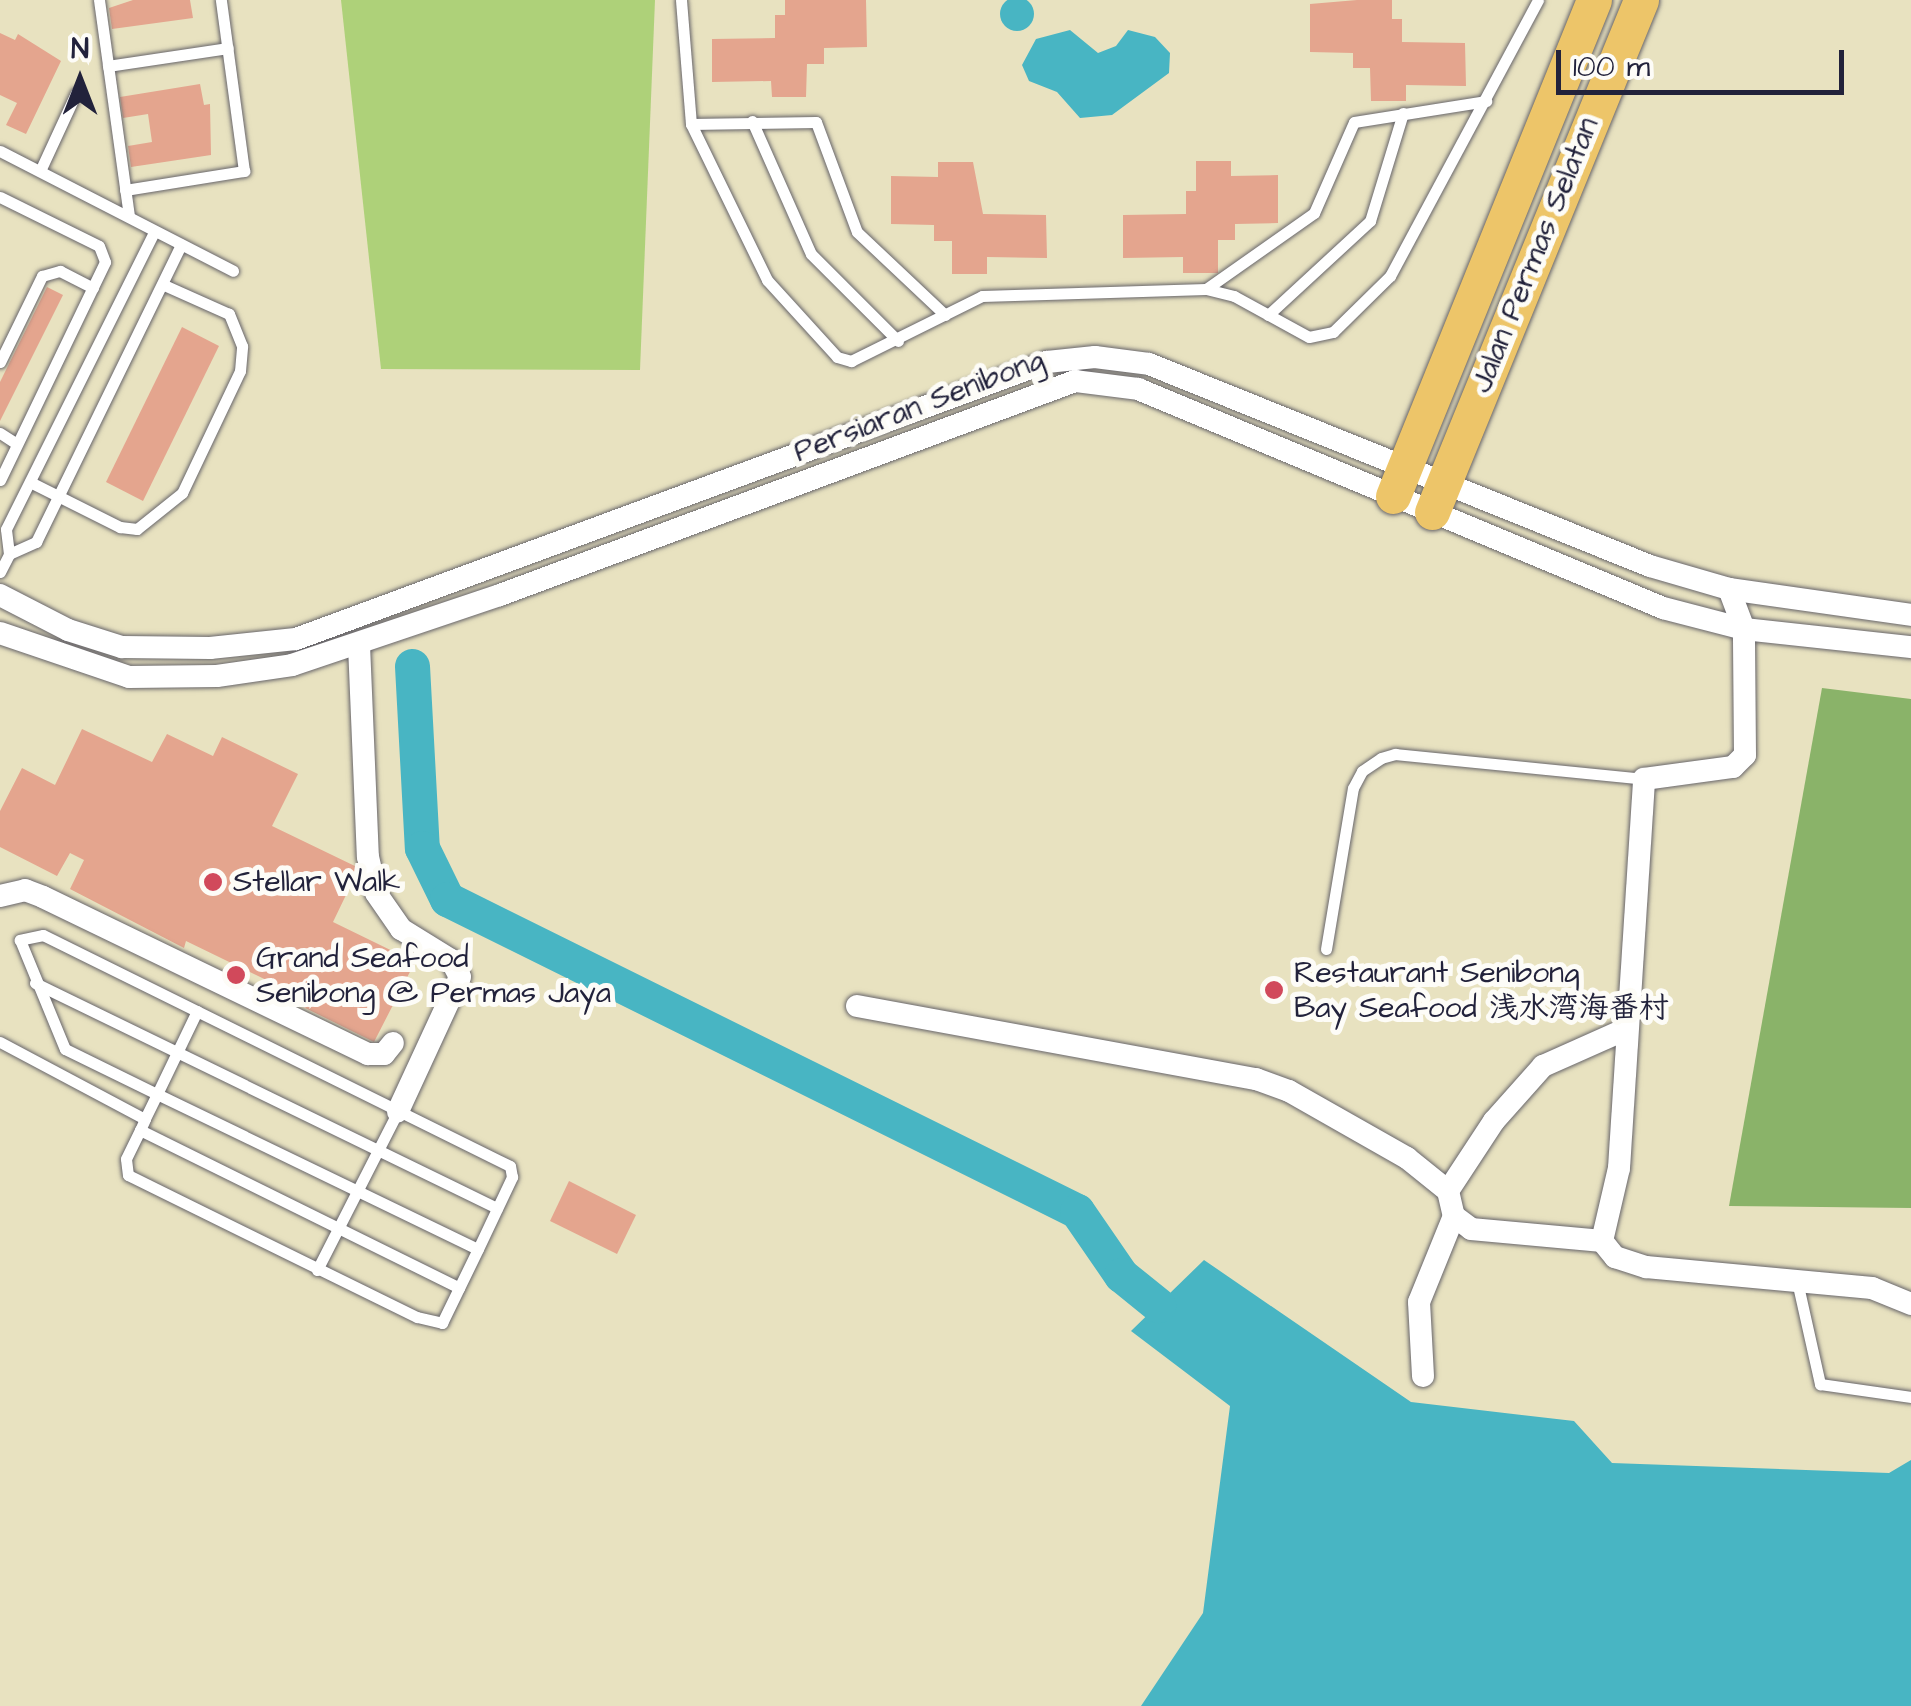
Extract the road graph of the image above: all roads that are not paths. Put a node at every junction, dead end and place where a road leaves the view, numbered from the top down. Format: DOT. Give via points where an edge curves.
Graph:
graph roads {
  1 [pos="100,0"];
  2 [pos="221,0"];
  3 [pos="681,0"];
  4 [pos="1538,0"];
  5 [pos="1641,0"];
  6 [pos="1591,6"];
  7 [pos="1624,33"];
  8 [pos="228,48"];
  9 [pos="108,66"];
  10 [pos="76,93"];
  11 [pos="1486,100"];
  12 [pos="1403,113"];
  13 [pos="752,121"];
  14 [pos="691,124"];
  15 [pos="0,151"];
  16 [pos="40,170"];
  17 [pos="126,190"];
  18 [pos="0,197"];
  19 [pos="129,216"];
  20 [pos="154,232"];
  21 [pos="181,245"];
  22 [pos="233,271"];
  23 [pos="162,284"];
  24 [pos="93,288"];
  25 [pos="1206,289"];
  26 [pos="945,315"];
  27 [pos="1268,315"];
  28 [pos="898,341"];
  29 [pos="0,362"];
  30 [pos="0,434"];
  31 [pos="17,444"];
  32 [pos="1,476"];
  33 [pos="1399,479"];
  34 [pos="30,482"];
  35 [pos="1439,496"];
  36 [pos="59,497"];
  37 [pos="9,554"];
  38 [pos="0,572"];
  39 [pos="1729,589"];
  40 [pos="0,595"];
  41 [pos="1911,615"];
  42 [pos="1744,629"];
  43 [pos="0,633"];
  44 [pos="365,643"];
  45 [pos="1911,647"];
  46 [pos="1644,779"];
  47 [pos="0,896"];
  48 [pos="1326,948"];
  49 [pos="35,983"];
  50 [pos="857,1006"];
  51 [pos="196,1011"];
  52 [pos="1624,1030"];
  53 [pos="0,1042"];
  54 [pos="394,1043"];
  55 [pos="177,1052"];
  56 [pos="157,1094"];
  57 [pos="398,1111"];
  58 [pos="142,1125"];
  59 [pos="378,1150"];
  60 [pos="358,1191"];
  61 [pos="1448,1191"];
  62 [pos="497,1208"];
  63 [pos="1454,1216"];
  64 [pos="338,1228"];
  65 [pos="1602,1241"];
  66 [pos="478,1249"];
  67 [pos="317,1270"];
  68 [pos="1798,1281"];
  69 [pos="458,1288"];
  70 [pos="1911,1304"];
  71 [pos="1423,1376"];
  72 [pos="1911,1398"];
  1 -- 9 [label="lane"];
  2 -- 8 [label="lane"];
  3 -- 14 [label="lane"];
  4 -- 11 [label="lane"];
  5 -- 7 [label="main road, Jalan Permas Selatan"];
  6 -- 7 [label="main road" via="1597,42"];
  6 -- 33 [label="main road, Jalan Permas Selatan"];
  7 -- 35 [label="main road, Jalan Permas Selatan"];
  8 -- 9 [label="lane"];
  8 -- 17 [label="lane" via="244,170"];
  9 -- 17 [label="lane"];
  10 -- 16 [label="lane"];
  11 -- 12 [label="lane"];
  11 -- 27 [label="lane" via="1390,276 1354,317 1333,332 1309,336"];
  12 -- 25 [label="lane" via="1354,122 1314,213"];
  12 -- 27 [label="lane" via="1370,221"];
  13 -- 14 [label="lane"];
  13 -- 26 [label="lane" via="816,122 858,232"];
  13 -- 28 [label="lane" via="811,254"];
  14 -- 28 [label="lane" via="767,280 837,357 865,360"];
  15 -- 16 [label="lane"];
  16 -- 19 [label="lane"];
  17 -- 19 [label="lane"];
  18 -- 24 [label="lane" via="100,246 105,262"];
  19 -- 20 [label="lane"];
  20 -- 21 [label="lane"];
  20 -- 34 [label="lane"];
  21 -- 22 [label="lane"];
  21 -- 23 [label="lane"];
  23 -- 36 [label="lane"];
  23 -- 36 [label="lane" via="229,314 242,346 240,371 182,493 137,529 120,528"];
  24 -- 29 [label="lane" via="60,271 42,276"];
  24 -- 31 [label="lane"];
  25 -- 26 [label="lane" via="982,296"];
  25 -- 27 [label="lane"];
  26 -- 28 [label="lane"];
  30 -- 31 [label="lane"];
  31 -- 32 [label="lane"];
  33 -- 35 [label="street, Persiaran Senibong"];
  33 -- 35 [label="street, Persiaran Senibong"];
  33 -- 40 [label="street, Persiaran Senibong" via="1150,364 1071,357 296,638 137,647 68,630"];
  33 -- 44 [label="street, Persiaran Senibong" via="1138,390 1075,381"];
  34 -- 36 [label="lane"];
  34 -- 37 [label="lane" via="6,529"];
  35 -- 39 [label="street, Persiaran Senibong"];
  35 -- 42 [label="street, Persiaran Senibong" via="1664,608"];
  36 -- 37 [label="lane" via="36,542"];
  37 -- 38 [label="lane"];
  39 -- 41 [label="street, Persiaran Senibong"];
  39 -- 42 [label="street"];
  42 -- 45 [label="street, Persiaran Senibong"];
  42 -- 46 [label="street" via="1743,760"];
  43 -- 44 [label="street, Persiaran Senibong" via="86,666 140,677 256,672"];
  44 -- 57 [label="street" via="368,857 376,894 400,929 451,960 460,976"];
  46 -- 48 [label="lane" via="1395,754 1381,758 1353,788"];
  46 -- 52 [label="street"];
  47 -- 54 [label="street" via="32,892 368,1054 384,1054"];
  49 -- 51 [label="lane" via="20,945 32,934"];
  49 -- 55 [label="lane"];
  49 -- 56 [label="lane" via="64,1049"];
  50 -- 61 [label="street" via="1256,1079 1406,1158"];
  51 -- 55 [label="lane"];
  51 -- 57 [label="lane"];
  52 -- 61 [label="street" via="1542,1066 1494,1120"];
  52 -- 65 [label="street" via="1620,1168"];
  53 -- 58 [label="lane"];
  55 -- 56 [label="lane"];
  55 -- 59 [label="lane"];
  56 -- 58 [label="lane"];
  56 -- 60 [label="lane"];
  57 -- 59 [label="lane"];
  57 -- 62 [label="lane" via="510,1166"];
  58 -- 64 [label="lane"];
  58 -- 67 [label="lane" via="126,1159 128,1175"];
  59 -- 60 [label="lane"];
  59 -- 62 [label="lane"];
  60 -- 64 [label="lane"];
  60 -- 66 [label="lane"];
  61 -- 63 [label="street"];
  62 -- 66 [label="lane"];
  63 -- 65 [label="street" via="1471,1229"];
  63 -- 71 [label="street" via="1419,1302"];
  64 -- 67 [label="lane"];
  64 -- 69 [label="lane"];
  65 -- 68 [label="street" via="1615,1257 1646,1268"];
  66 -- 69 [label="lane"];
  67 -- 69 [label="lane" via="433,1324 442,1322"];
  68 -- 70 [label="street" via="1888,1290"];
  68 -- 72 [label="lane" via="1820,1384"];
}
